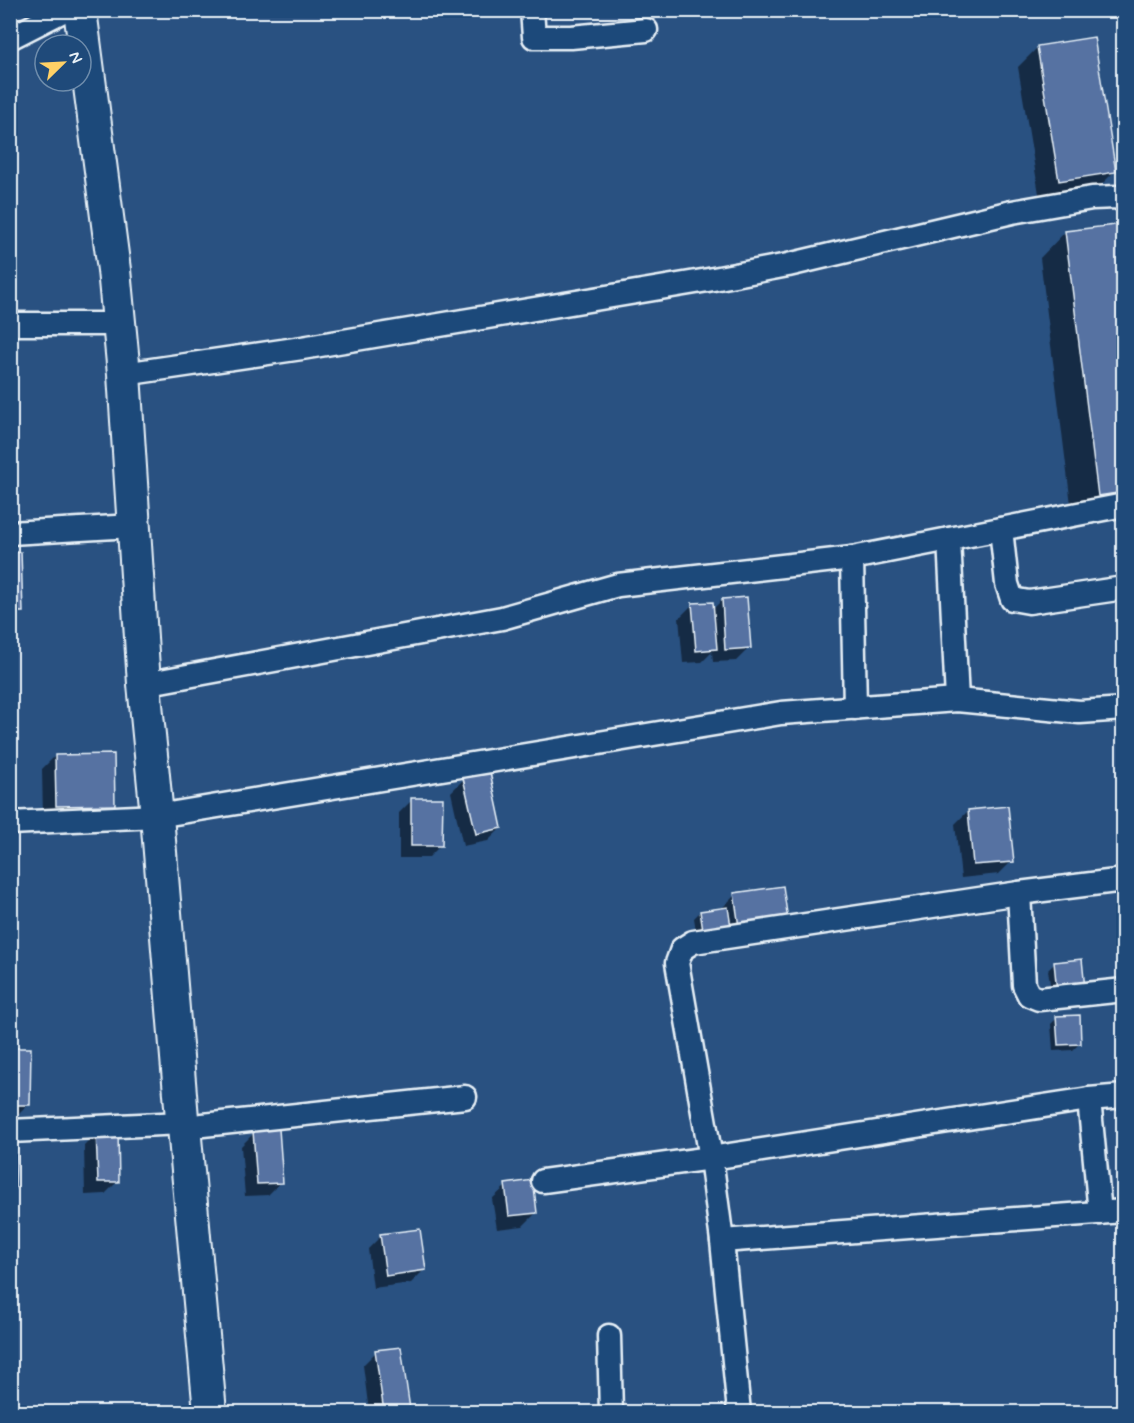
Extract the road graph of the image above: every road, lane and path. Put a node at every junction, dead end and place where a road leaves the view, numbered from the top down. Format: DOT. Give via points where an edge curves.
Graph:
graph roads {
  1 [pos="65,10"];
  2 [pos="80,10"];
  3 [pos="532,10"];
  4 [pos="646,30"];
  5 [pos="10,38"];
  6 [pos="1124,201"];
  7 [pos="10,324"];
  8 [pos="118,324"];
  9 [pos="124,374"];
  10 [pos="1124,505"];
  11 [pos="133,526"];
  12 [pos="1001,529"];
  13 [pos="10,533"];
  14 [pos="949,539"];
  15 [pos="852,558"];
  16 [pos="1124,588"];
  17 [pos="144,684"];
  18 [pos="957,700"];
  19 [pos="855,708"];
  20 [pos="1124,709"];
  21 [pos="158,816"];
  22 [pos="10,823"];
  23 [pos="1124,880"];
  24 [pos="1019,893"];
  25 [pos="1124,990"];
  26 [pos="1124,1096"];
  27 [pos="465,1097"];
  28 [pos="1089,1099"];
  29 [pos="183,1125"];
  30 [pos="10,1131"];
  31 [pos="711,1158"];
  32 [pos="543,1181"];
  33 [pos="1124,1211"];
  34 [pos="1100,1213"];
  35 [pos="722,1241"];
  36 [pos="609,1336"];
  37 [pos="210,1413"];
  38 [pos="611,1413"];
  39 [pos="739,1413"];
  1 -- 5 [label="street"];
  2 -- 8 [label="main road"];
  3 -- 4 [label="street" via="534,37"];
  6 -- 9 [label="street" via="1117,197 1092,198 1012,212 708,280"];
  7 -- 8 [label="street"];
  8 -- 9 [label="main road"];
  9 -- 11 [label="main road"];
  10 -- 12 [label="street"];
  11 -- 13 [label="street"];
  11 -- 17 [label="main road"];
  12 -- 14 [label="street"];
  12 -- 16 [label="street" via="1012,599 1029,602"];
  14 -- 15 [label="street"];
  14 -- 18 [label="street"];
  15 -- 17 [label="street" via="618,585 502,618"];
  15 -- 19 [label="street"];
  17 -- 21 [label="main road"];
  18 -- 19 [label="street"];
  18 -- 20 [label="street" via="1080,712"];
  19 -- 21 [label="street" via="781,714"];
  21 -- 22 [label="street"];
  21 -- 29 [label="main road"];
  23 -- 24 [label="street"];
  24 -- 25 [label="street" via="1024,985 1029,995 1039,999"];
  24 -- 31 [label="street" via="693,942 682,949 677,963"];
  26 -- 28 [label="street"];
  27 -- 29 [label="street"];
  28 -- 31 [label="street"];
  28 -- 34 [label="street"];
  29 -- 30 [label="street"];
  29 -- 37 [label="main road"];
  31 -- 32 [label="street"];
  31 -- 35 [label="street"];
  33 -- 34 [label="street"];
  34 -- 35 [label="street"];
  35 -- 39 [label="street"];
  36 -- 38 [label="street"];
}
